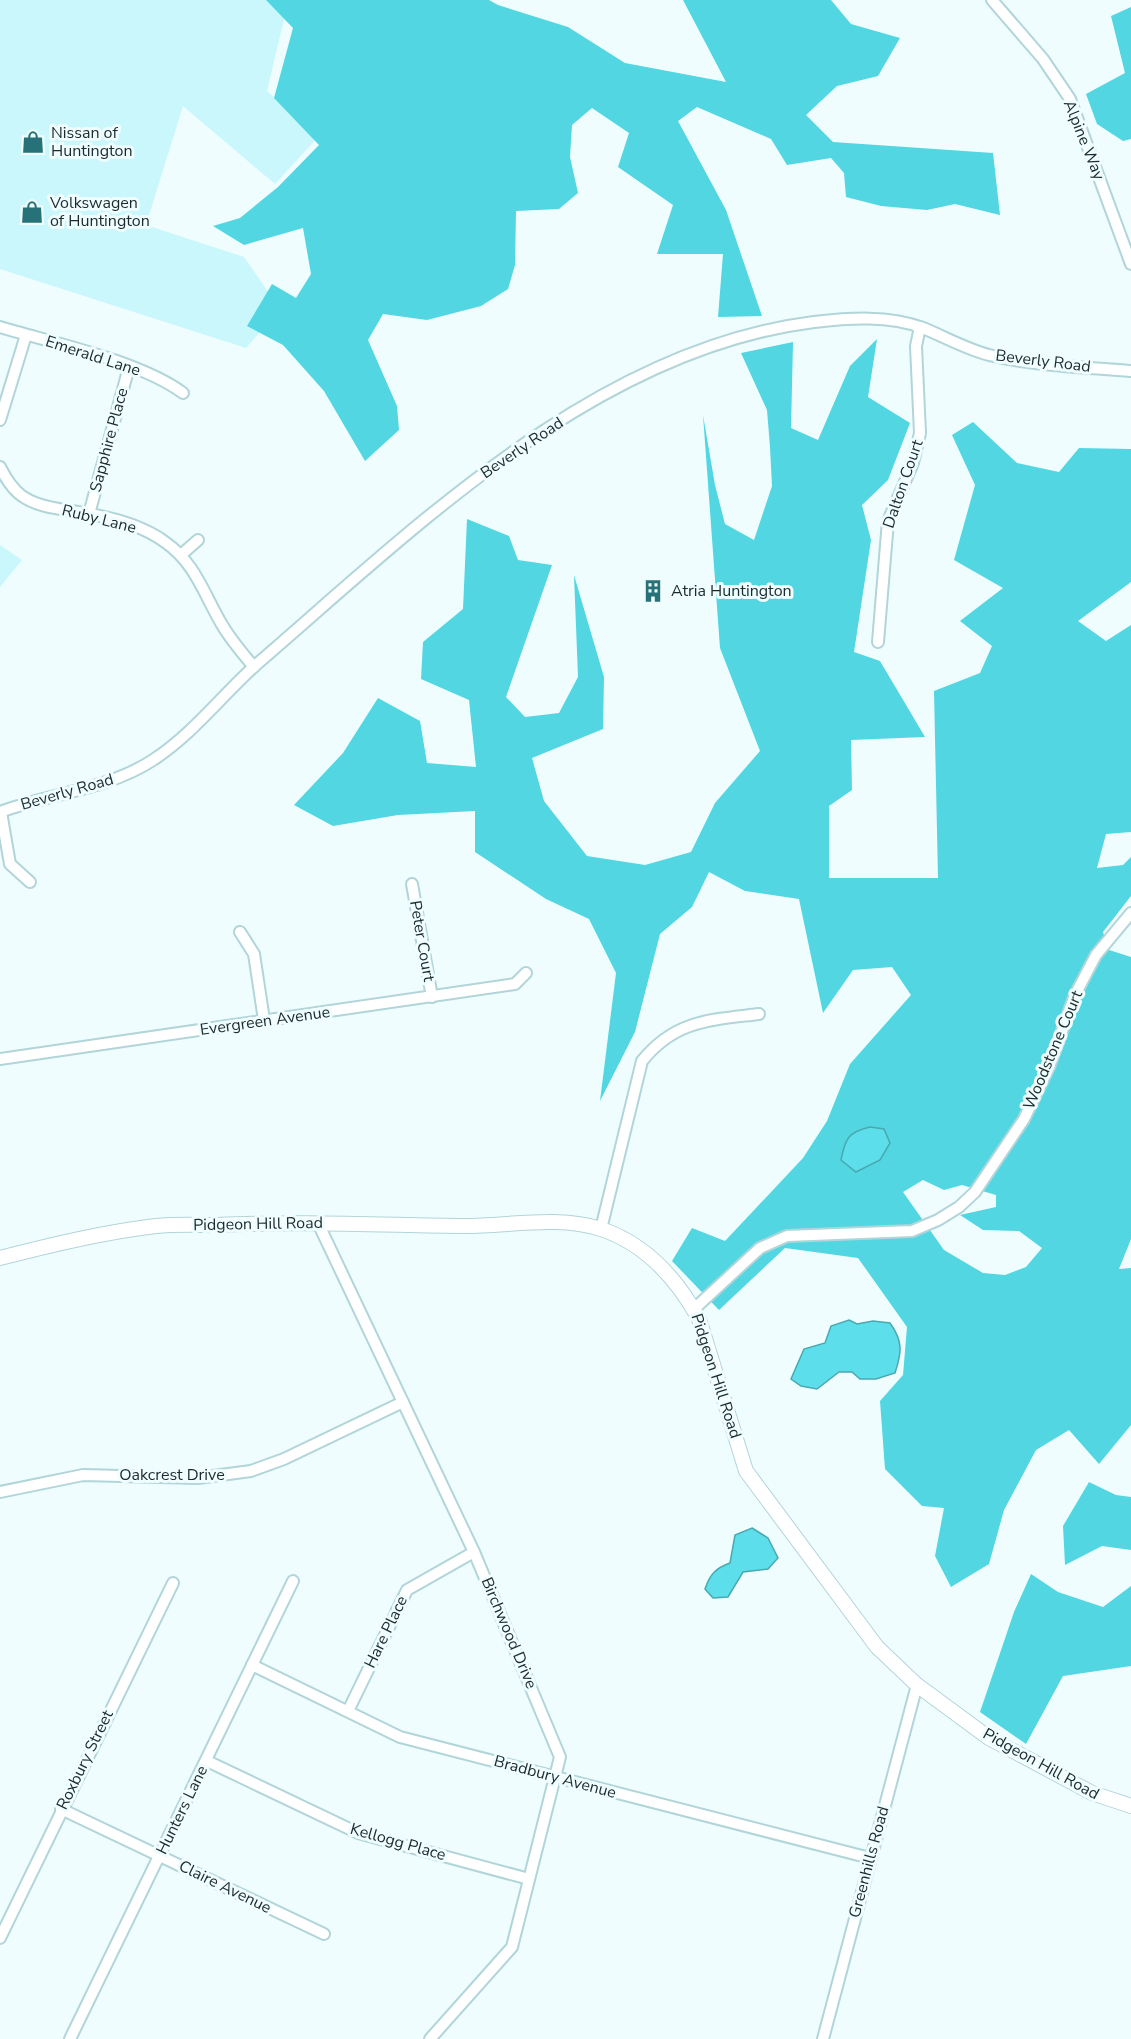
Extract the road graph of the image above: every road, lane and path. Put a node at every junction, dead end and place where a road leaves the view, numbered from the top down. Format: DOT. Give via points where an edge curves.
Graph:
graph roads {
  1 [pos="992,0"];
  2 [pos="1131,264"];
  3 [pos="0,327"];
  4 [pos="920,327"];
  5 [pos="26,335"];
  6 [pos="129,367"];
  7 [pos="1131,371"];
  8 [pos="183,393"];
  9 [pos="0,420"];
  10 [pos="0,467"];
  11 [pos="89,514"];
  12 [pos="198,540"];
  13 [pos="182,555"];
  14 [pos="878,642"];
  15 [pos="254,667"];
  16 [pos="0,812"];
  17 [pos="30,882"];
  18 [pos="412,884"];
  19 [pos="1131,913"];
  20 [pos="240,932"];
  21 [pos="526,973"];
  22 [pos="432,997"];
  23 [pos="759,1014"];
  24 [pos="264,1020"];
  25 [pos="0,1059"];
  26 [pos="318,1223"];
  27 [pos="601,1229"];
  28 [pos="0,1258"];
  29 [pos="694,1309"];
  30 [pos="403,1402"];
  31 [pos="0,1492"];
  32 [pos="474,1552"];
  33 [pos="294,1581"];
  34 [pos="172,1583"];
  35 [pos="252,1665"];
  36 [pos="917,1685"];
  37 [pos="348,1711"];
  38 [pos="207,1761"];
  39 [pos="556,1777"];
  40 [pos="1131,1806"];
  41 [pos="61,1809"];
  42 [pos="160,1856"];
  43 [pos="870,1858"];
  44 [pos="529,1879"];
  45 [pos="324,1934"];
  46 [pos="0,1938"];
  47 [pos="70,2039"];
  48 [pos="430,2039"];
  49 [pos="823,2039"];
  1 -- 2 [label="street, Alpine Way" via="1043,59 1070,99"];
  3 -- 5 [label="street, Emerald Lane"];
  4 -- 7 [label="street, Beverly Road" via="996,356"];
  4 -- 14 [label="street, Dalton Court" via="916,346 920,433 913,464 888,520"];
  4 -- 15 [label="street, Beverly Road" via="892,320 814,322 711,346 633,378 489,469"];
  5 -- 6 [label="street, Emerald Lane"];
  5 -- 9 [label="street"];
  6 -- 8 [label="street, Emerald Lane" via="167,381"];
  6 -- 11 [label="street, Sapphire Place"];
  10 -- 11 [label="street, Ruby Lane" via="21,495 38,503"];
  11 -- 13 [label="street, Ruby Lane" via="142,529"];
  12 -- 13 [label="street"];
  13 -- 15 [label="street, Ruby Lane" via="203,585 220,623"];
  15 -- 16 [label="street, Beverly Road" via="189,732 151,761 89,788"];
  16 -- 17 [label="street" via="10,864"];
  18 -- 22 [label="street, Peter Court"];
  19 -- 29 [label="street, Woodstone Court" via="1096,956 1075,995 1049,1067 1024,1119 975,1192 959,1207 912,1231 787,1236 760,1248"];
  20 -- 24 [label="street" via="254,954"];
  21 -- 22 [label="street, Evergreen Avenue" via="515,984"];
  22 -- 24 [label="street, Evergreen Avenue"];
  23 -- 27 [label="street" via="687,1026 661,1040 642,1061"];
  24 -- 25 [label="street, Evergreen Avenue"];
  26 -- 27 [label="street, Pidgeon Hill Road" via="475,1226 565,1222"];
  26 -- 28 [label="street, Pidgeon Hill Road" via="157,1226"];
  26 -- 30 [label="street, Birchwood Drive"];
  27 -- 29 [label="street, Pidgeon Hill Road" via="651,1257 673,1278"];
  29 -- 36 [label="street, Pidgeon Hill Road" via="746,1471 877,1647"];
  30 -- 31 [label="street, Oakcrest Drive" via="251,1471 198,1478 83,1475"];
  30 -- 32 [label="street, Birchwood Drive"];
  32 -- 37 [label="street, Hare Place" via="407,1590"];
  32 -- 39 [label="street, Birchwood Drive" via="560,1756"];
  33 -- 35 [label="street, Hunters Lane"];
  34 -- 41 [label="street, Roxbury Street"];
  35 -- 37 [label="street, Bradbury Avenue"];
  35 -- 38 [label="street, Hunters Lane"];
  36 -- 40 [label="street, Pidgeon Hill Road" via="1010,1750 1092,1793"];
  36 -- 43 [label="street, Greenhills Road"];
  37 -- 39 [label="street, Bradbury Avenue" via="400,1737"];
  38 -- 42 [label="street, Hunters Lane"];
  38 -- 44 [label="street, Kellogg Place" via="358,1833"];
  39 -- 43 [label="street, Bradbury Avenue"];
  39 -- 44 [label="street, Birchwood Drive"];
  41 -- 42 [label="street, Claire Avenue"];
  41 -- 46 [label="street, Roxbury Street"];
  42 -- 45 [label="street, Claire Avenue"];
  42 -- 47 [label="street, Hunters Lane"];
  43 -- 49 [label="street, Greenhills Road"];
  44 -- 48 [label="street, Birchwood Drive" via="512,1947"];
}
